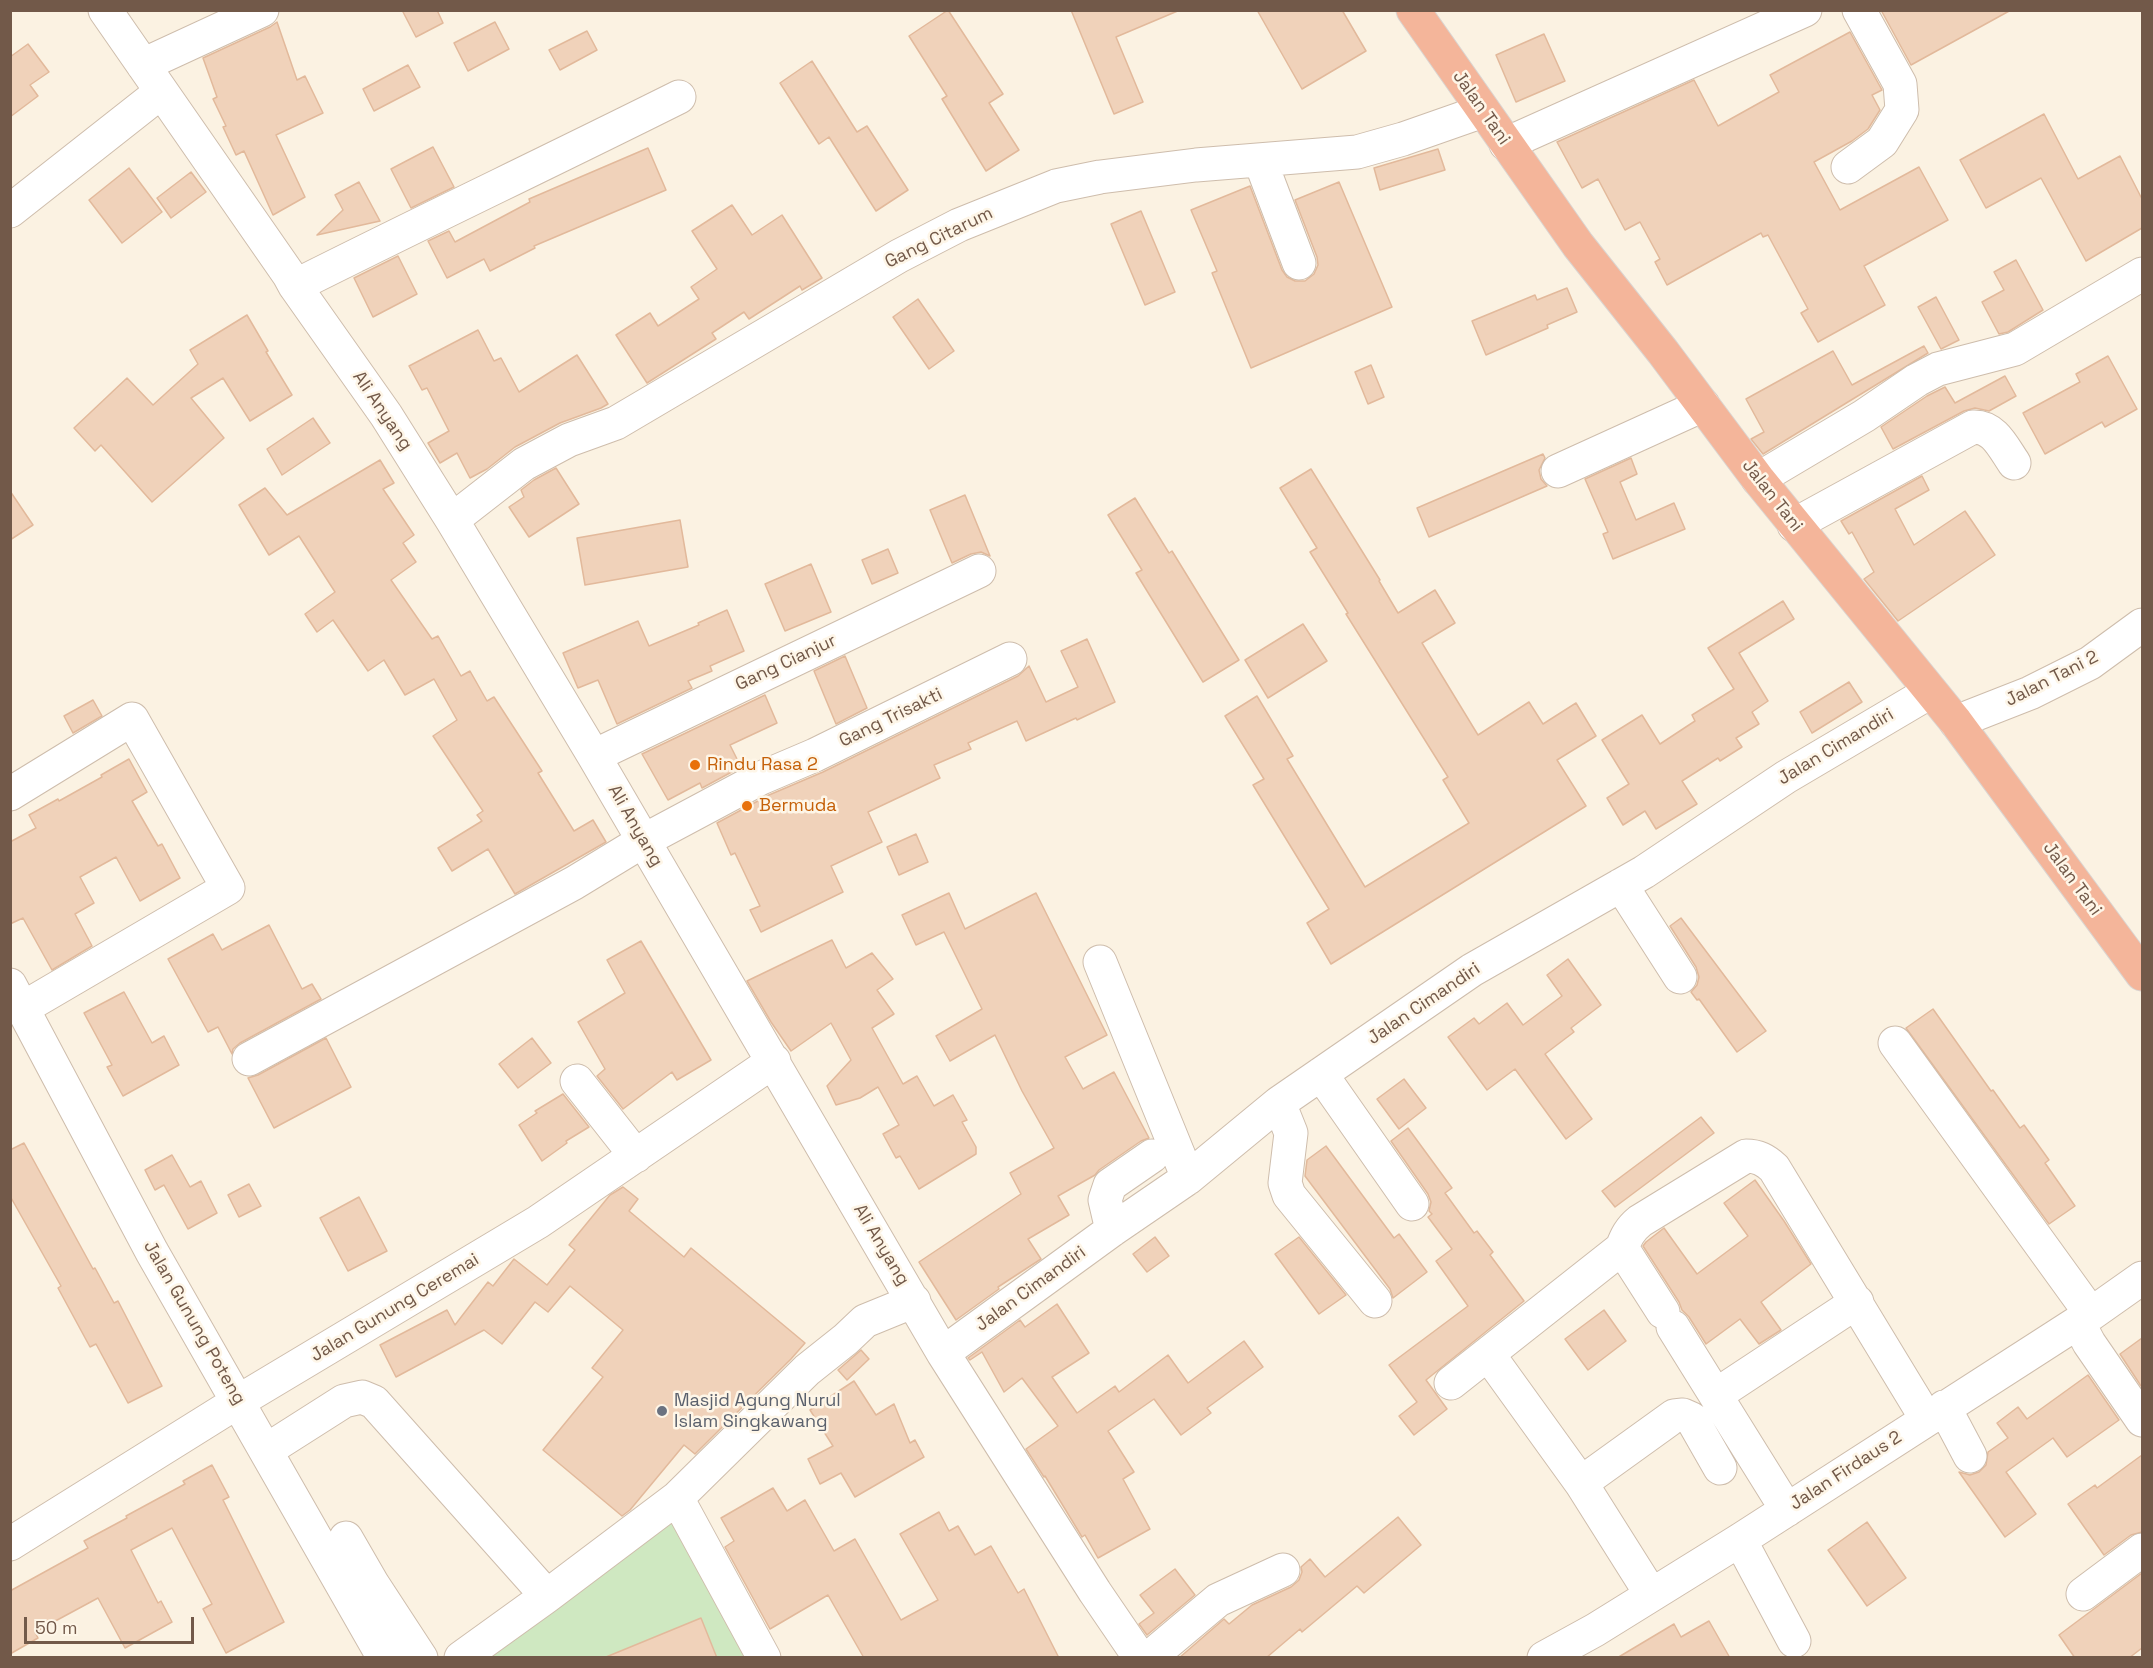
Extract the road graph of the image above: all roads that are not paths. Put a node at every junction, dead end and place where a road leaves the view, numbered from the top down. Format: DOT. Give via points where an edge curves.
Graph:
graph roads {
  1 [pos="105,10"];
  2 [pos="262,10"];
  3 [pos="1413,10"];
  4 [pos="1804,10"];
  5 [pos="1859,10"];
  6 [pos="152,78"];
  7 [pos="679,97"];
  8 [pos="1483,111"];
  9 [pos="1506,144"];
  10 [pos="1260,160"];
  11 [pos="1848,167"];
  12 [pos="10,211"];
  13 [pos="1299,263"];
  14 [pos="2142,274"];
  15 [pos="294,286"];
  16 [pos="1703,405"];
  17 [pos="2014,463"];
  18 [pos="1558,471"];
  19 [pos="1758,479"];
  20 [pos="452,520"];
  21 [pos="1794,525"];
  22 [pos="979,571"];
  23 [pos="2142,625"];
  24 [pos="1010,659"];
  25 [pos="1930,692"];
  26 [pos="1956,722"];
  27 [pos="594,756"];
  28 [pos="10,794"];
  29 [pos="643,841"];
  30 [pos="1621,885"];
  31 [pos="1100,962"];
  32 [pos="2142,974"];
  33 [pos="1680,977"];
  34 [pos="17,997"];
  35 [pos="1896,1043"];
  36 [pos="249,1059"];
  37 [pos="774,1061"];
  38 [pos="1321,1074"];
  39 [pos="576,1081"];
  40 [pos="1279,1103"];
  41 [pos="636,1156"];
  42 [pos="1152,1156"];
  43 [pos="1188,1179"];
  44 [pos="1412,1204"];
  45 [pos="1112,1230"];
  46 [pos="1622,1248"];
  47 [pos="2142,1278"];
  48 [pos="1375,1300"];
  49 [pos="914,1301"];
  50 [pos="1857,1302"];
  51 [pos="2084,1318"];
  52 [pos="943,1353"];
  53 [pos="1488,1354"];
  54 [pos="1451,1383"];
  55 [pos="1716,1395"];
  56 [pos="239,1401"];
  57 [pos="1935,1413"];
  58 [pos="2142,1420"];
  59 [pos="267,1450"];
  60 [pos="1970,1456"];
  61 [pos="1720,1468"];
  62 [pos="1581,1483"];
  63 [pos="677,1498"];
  64 [pos="1787,1510"];
  65 [pos="346,1538"];
  66 [pos="1740,1540"];
  67 [pos="10,1544"];
  68 [pos="2142,1550"];
  69 [pos="1283,1570"];
  70 [pos="361,1589"];
  71 [pos="1651,1594"];
  72 [pos="2083,1594"];
  73 [pos="547,1596"];
  74 [pos="1794,1641"];
  75 [pos="384,1658"];
  76 [pos="421,1658"];
  77 [pos="461,1658"];
  78 [pos="764,1658"];
  79 [pos="1140,1658"];
  80 [pos="1149,1658"];
  81 [pos="1544,1658"];
  1 -- 6 [label="street, Ali Anyang"];
  2 -- 6 [label="street"];
  3 -- 8 [label="highway, Jalan Tani"];
  4 -- 9 [label="street"];
  5 -- 11 [label="street" via="1900,84 1902,110 1882,142"];
  6 -- 12 [label="street"];
  6 -- 15 [label="street, Ali Anyang"];
  7 -- 15 [label="street"];
  8 -- 9 [label="highway, Jalan Tani"];
  8 -- 10 [label="street, Gang Citarum" via="1357,152"];
  9 -- 16 [label="highway, Jalan Tani" via="1578,245"];
  10 -- 13 [label="street"];
  10 -- 20 [label="street, Gang Citarum" via="1075,180 959,225 890,261 616,423 569,440 525,464"];
  14 -- 19 [label="street" via="2015,349 1938,369 1917,380"];
  15 -- 20 [label="street, Ali Anyang" via="386,415"];
  16 -- 18 [label="street"];
  16 -- 19 [label="highway, Jalan Tani"];
  17 -- 21 [label="street" via="1991,431 1973,427"];
  19 -- 21 [label="highway, Jalan Tani"];
  20 -- 27 [label="street, Ali Anyang"];
  21 -- 25 [label="highway, Jalan Tani"];
  22 -- 27 [label="street, Gang Cianjur"];
  23 -- 26 [label="street, Jalan Tani 2" via="2090,663 2030,693"];
  24 -- 29 [label="street, Gang Trisakti" via="761,778"];
  25 -- 26 [label="highway, Jalan Tani"];
  25 -- 30 [label="street, Jalan Cimandiri" via="1786,777"];
  26 -- 32 [label="highway, Jalan Tani"];
  27 -- 29 [label="street, Ali Anyang"];
  28 -- 34 [label="street" via="132,719 228,888"];
  29 -- 36 [label="street, Gang Trisakti" via="574,883"];
  29 -- 37 [label="street, Ali Anyang"];
  30 -- 33 [label="street"];
  30 -- 38 [label="street, Jalan Cimandiri" via="1472,970"];
  31 -- 43 [label="street"];
  34 -- 56 [label="street, Jalan Gunung Poteng" via="152,1252"];
  35 -- 51 [label="street"];
  37 -- 41 [label="street, Jalan Gunung Ceremai"];
  37 -- 49 [label="street, Ali Anyang"];
  38 -- 40 [label="street, Jalan Cimandiri"];
  38 -- 44 [label="street"];
  39 -- 41 [label="street"];
  40 -- 43 [label="street, Jalan Cimandiri"];
  40 -- 48 [label="street" via="1291,1133 1285,1184 1289,1195"];
  41 -- 56 [label="street, Jalan Gunung Ceremai" via="538,1222"];
  42 -- 45 [label="street" via="1110,1185 1105,1200"];
  43 -- 45 [label="street, Jalan Cimandiri"];
  45 -- 52 [label="street, Jalan Cimandiri"];
  46 -- 50 [label="street" via="1640,1221 1746,1156 1755,1156 1774,1168"];
  46 -- 53 [label="street"];
  46 -- 55 [label="street"];
  47 -- 51 [label="street, Jalan Firdaus 2"];
  49 -- 52 [label="street, Ali Anyang"];
  49 -- 63 [label="street" via="865,1321 807,1370"];
  50 -- 55 [label="street"];
  50 -- 57 [label="street"];
  51 -- 57 [label="street, Jalan Firdaus 2"];
  51 -- 58 [label="street" via="2089,1342"];
  52 -- 79 [label="street, Ali Anyang"];
  53 -- 54 [label="street"];
  53 -- 62 [label="street"];
  55 -- 64 [label="street"];
  56 -- 59 [label="street, Jalan Gunung Poteng"];
  56 -- 67 [label="street, Jalan Gunung Ceremai"];
  57 -- 60 [label="street"];
  57 -- 64 [label="street, Jalan Firdaus 2"];
  59 -- 70 [label="street, Jalan Gunung Poteng"];
  59 -- 73 [label="street" via="344,1401 362,1397 374,1402"];
  61 -- 62 [label="street" via="1692,1419 1683,1415 1674,1416"];
  62 -- 71 [label="street"];
  63 -- 73 [label="street"];
  63 -- 78 [label="street"];
  64 -- 66 [label="street, Jalan Firdaus 2"];
  65 -- 70 [label="street"];
  66 -- 71 [label="street, Jalan Firdaus 2"];
  66 -- 74 [label="street"];
  68 -- 72 [label="street"];
  69 -- 80 [label="street" via="1218,1600"];
  70 -- 75 [label="street, Jalan Gunung Poteng"];
  70 -- 76 [label="street"];
  71 -- 81 [label="street, Jalan Firdaus 2"];
  73 -- 77 [label="street"];
}
